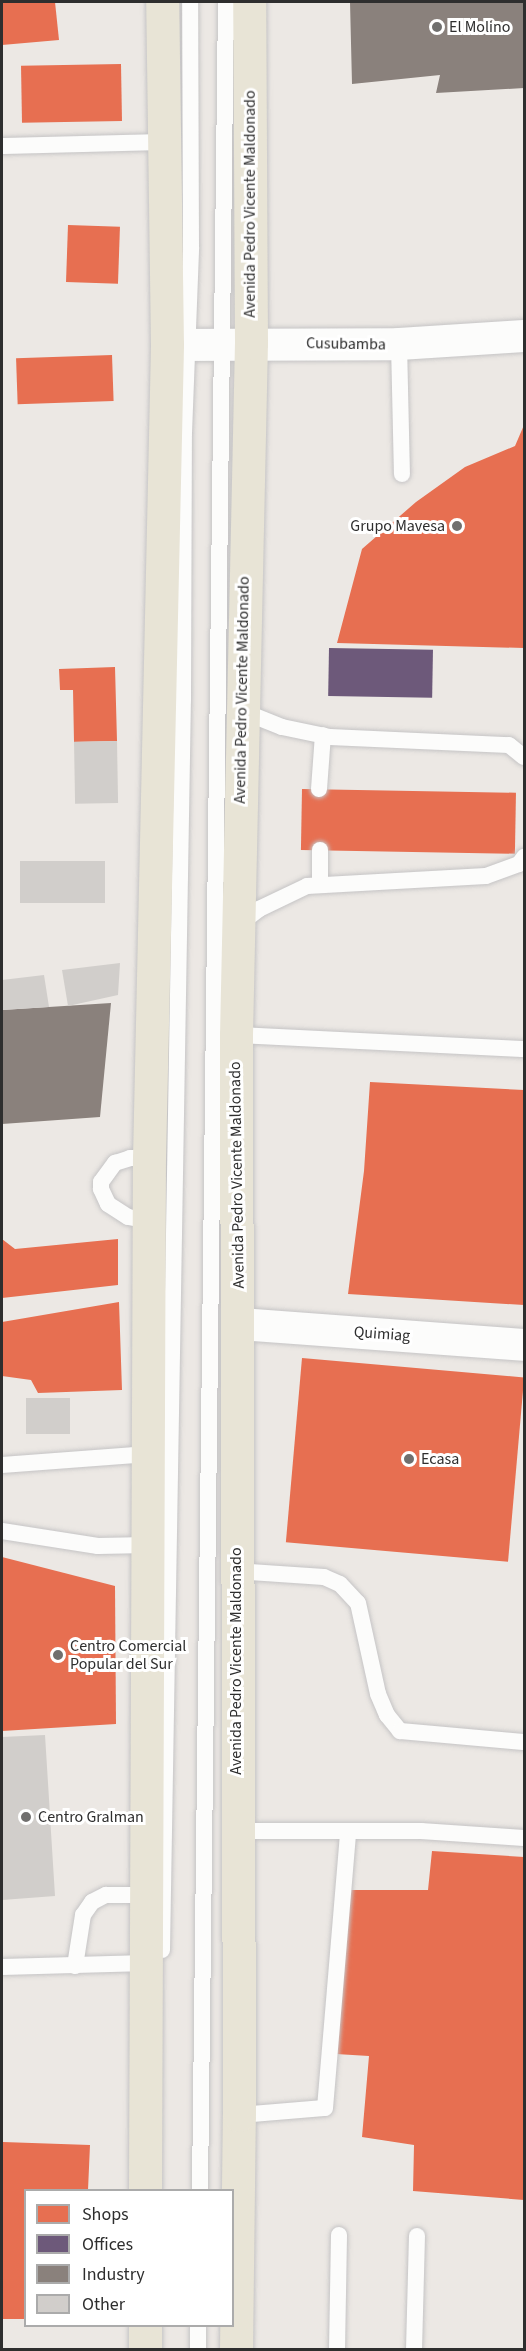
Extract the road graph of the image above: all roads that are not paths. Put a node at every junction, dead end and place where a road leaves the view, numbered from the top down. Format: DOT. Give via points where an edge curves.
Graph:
graph roads {
  1 [pos="162,2"];
  2 [pos="190,2"];
  3 [pos="226,2"];
  4 [pos="249,2"];
  5 [pos="164,142"];
  6 [pos="2,146"];
  7 [pos="525,336"];
  8 [pos="237,343"];
  9 [pos="399,344"];
  10 [pos="177,345"];
  11 [pos="402,474"];
  12 [pos="242,711"];
  13 [pos="322,735"];
  14 [pos="525,757"];
  15 [pos="319,789"];
  16 [pos="320,850"];
  17 [pos="525,857"];
  18 [pos="320,884"];
  19 [pos="238,926"];
  20 [pos="236,1035"];
  21 [pos="525,1049"];
  22 [pos="149,1158"];
  23 [pos="149,1221"];
  24 [pos="239,1324"];
  25 [pos="525,1345"];
  26 [pos="148,1454"];
  27 [pos="2,1465"];
  28 [pos="2,1531"];
  29 [pos="148,1545"];
  30 [pos="235,1571"];
  31 [pos="525,1742"];
  32 [pos="237,1831"];
  33 [pos="348,1833"];
  34 [pos="525,1838"];
  35 [pos="147,1895"];
  36 [pos="147,1963"];
  37 [pos="75,1966"];
  38 [pos="2,1967"];
  39 [pos="239,2115"];
  40 [pos="144,2189"];
  41 [pos="159,2189"];
  42 [pos="200,2189"];
  43 [pos="339,2235"];
  44 [pos="417,2236"];
  45 [pos="145,2327"];
  46 [pos="158,2327"];
  47 [pos="198,2327"];
  48 [pos="145,2349"];
  49 [pos="158,2349"];
  50 [pos="198,2349"];
  51 [pos="236,2349"];
  52 [pos="337,2349"];
  53 [pos="414,2349"];
  1 -- 5 [label="main road"];
  2 -- 10 [label="lane"];
  3 -- 8 [label="lane"];
  4 -- 8 [label="main road, Avenida Pedro Vicente Maldonado"];
  5 -- 6 [label="lane"];
  5 -- 10 [label="main road"];
  7 -- 9 [label="street, Cusubamba"];
  8 -- 9 [label="street, Cusubamba"];
  8 -- 10 [label="street, Cusubamba"];
  8 -- 12 [label="main road, Avenida Pedro Vicente Maldonado"];
  8 -- 42 [label="lane"];
  9 -- 11 [label="lane"];
  10 -- 22 [label="main road"];
  10 -- 41 [label="lane"];
  12 -- 13 [label="lane" via="282,727"];
  12 -- 19 [label="main road, Avenida Pedro Vicente Maldonado"];
  13 -- 14 [label="lane" via="509,745"];
  13 -- 15 [label="lane"];
  16 -- 18 [label="lane"];
  17 -- 18 [label="lane" via="519,864 486,876"];
  18 -- 19 [label="lane" via="259,909"];
  19 -- 20 [label="main road, Avenida Pedro Vicente Maldonado"];
  20 -- 21 [label="lane"];
  20 -- 24 [label="main road, Avenida Pedro Vicente Maldonado"];
  22 -- 23 [label="main road"];
  22 -- 23 [label="lane" via="115,1163 101,1182 108,1204 128,1217"];
  23 -- 26 [label="main road"];
  24 -- 25 [label="street, Quimiag"];
  24 -- 30 [label="main road, Avenida Pedro Vicente Maldonado"];
  26 -- 27 [label="lane"];
  26 -- 29 [label="main road"];
  28 -- 29 [label="lane" via="98,1546"];
  29 -- 35 [label="main road"];
  30 -- 31 [label="lane" via="324,1577 340,1584 358,1604 378,1694 400,1731"];
  30 -- 32 [label="main road, Avenida Pedro Vicente Maldonado"];
  32 -- 33 [label="lane"];
  32 -- 39 [label="main road, Avenida Pedro Vicente Maldonado"];
  33 -- 34 [label="lane" via="421,1831"];
  33 -- 39 [label="lane" via="325,2108"];
  35 -- 36 [label="main road"];
  35 -- 37 [label="lane" via="106,1894 92,1902 83,1915"];
  36 -- 37 [label="lane"];
  36 -- 40 [label="main road"];
  37 -- 38 [label="lane"];
  39 -- 51 [label="main road, Avenida Pedro Vicente Maldonado"];
  43 -- 52 [label="lane"];
  44 -- 53 [label="lane"];
  45 -- 48 [label="main road"];
  46 -- 49 [label="lane"];
  47 -- 50 [label="lane"];
}
